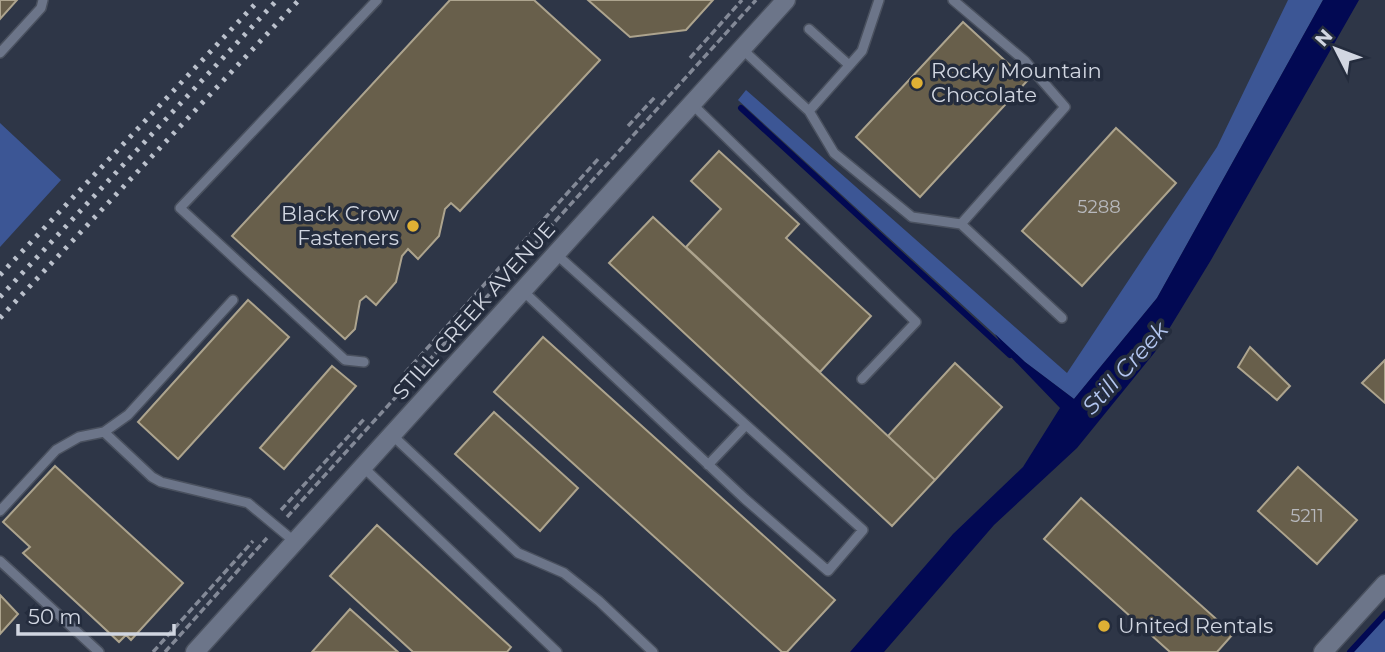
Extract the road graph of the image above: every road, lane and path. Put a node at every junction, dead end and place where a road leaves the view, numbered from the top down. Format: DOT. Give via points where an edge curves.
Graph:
graph roads {
  1 [pos="43,0"];
  2 [pos="377,0"];
  3 [pos="743,0"];
  4 [pos="756,0"];
  5 [pos="786,0"];
  6 [pos="879,0"];
  7 [pos="953,0"];
  8 [pos="809,29"];
  9 [pos="743,49"];
  10 [pos="0,53"];
  11 [pos="690,58"];
  12 [pos="849,65"];
  13 [pos="656,96"];
  14 [pos="692,104"];
  15 [pos="809,111"];
  16 [pos="628,126"];
  17 [pos="600,157"];
  18 [pos="961,224"];
  19 [pos="516,250"];
  20 [pos="556,254"];
  21 [pos="500,267"];
  22 [pos="523,291"];
  23 [pos="233,300"];
  24 [pos="1062,318"];
  25 [pos="364,362"];
  26 [pos="405,373"];
  27 [pos="862,379"];
  28 [pos="366,416"];
  29 [pos="746,425"];
  30 [pos="104,432"];
  31 [pos="392,435"];
  32 [pos="708,465"];
  33 [pos="363,467"];
  34 [pos="294,508"];
  35 [pos="281,510"];
  36 [pos="0,511"];
  37 [pos="253,541"];
  38 [pos="295,542"];
  39 [pos="0,561"];
  40 [pos="245,562"];
  41 [pos="1385,584"];
  42 [pos="99,652"];
  43 [pos="153,652"];
  44 [pos="165,652"];
  45 [pos="195,652"];
  46 [pos="557,652"];
  47 [pos="653,652"];
  48 [pos="1323,652"];
  1 -- 10 [label="lane"];
  2 -- 25 [label="lane" via="180,208 345,360"];
  3 -- 11 [label="path"];
  4 -- 34 [label="path"];
  5 -- 9 [label="street, STILL CREEK AVENUE"];
  6 -- 12 [label="lane" via="862,51"];
  7 -- 18 [label="lane" via="1025,61 1065,107"];
  8 -- 12 [label="lane"];
  9 -- 14 [label="street, STILL CREEK AVENUE"];
  9 -- 15 [label="lane"];
  12 -- 15 [label="lane"];
  13 -- 16 [label="path"];
  14 -- 20 [label="street, STILL CREEK AVENUE"];
  14 -- 27 [label="lane" via="916,322"];
  15 -- 18 [label="lane" via="834,153 912,217"];
  17 -- 19 [label="path"];
  18 -- 24 [label="lane"];
  20 -- 22 [label="street, STILL CREEK AVENUE"];
  20 -- 29 [label="lane"];
  21 -- 26 [label="path"];
  22 -- 31 [label="street, STILL CREEK AVENUE"];
  22 -- 32 [label="lane"];
  23 -- 30 [label="lane" via="128,415"];
  28 -- 35 [label="path"];
  29 -- 32 [label="lane"];
  29 -- 32 [label="lane" via="863,530 828,571"];
  30 -- 36 [label="lane" via="79,437 56,450"];
  30 -- 38 [label="lane" via="152,477 248,503"];
  31 -- 33 [label="street, STILL CREEK AVENUE"];
  31 -- 47 [label="lane" via="518,554 564,573"];
  33 -- 38 [label="street, STILL CREEK AVENUE"];
  33 -- 46 [label="lane"];
  37 -- 43 [label="path"];
  38 -- 45 [label="street, STILL CREEK AVENUE"];
  39 -- 42 [label="lane"];
  40 -- 44 [label="path"];
  41 -- 48 [label="street"];
}
